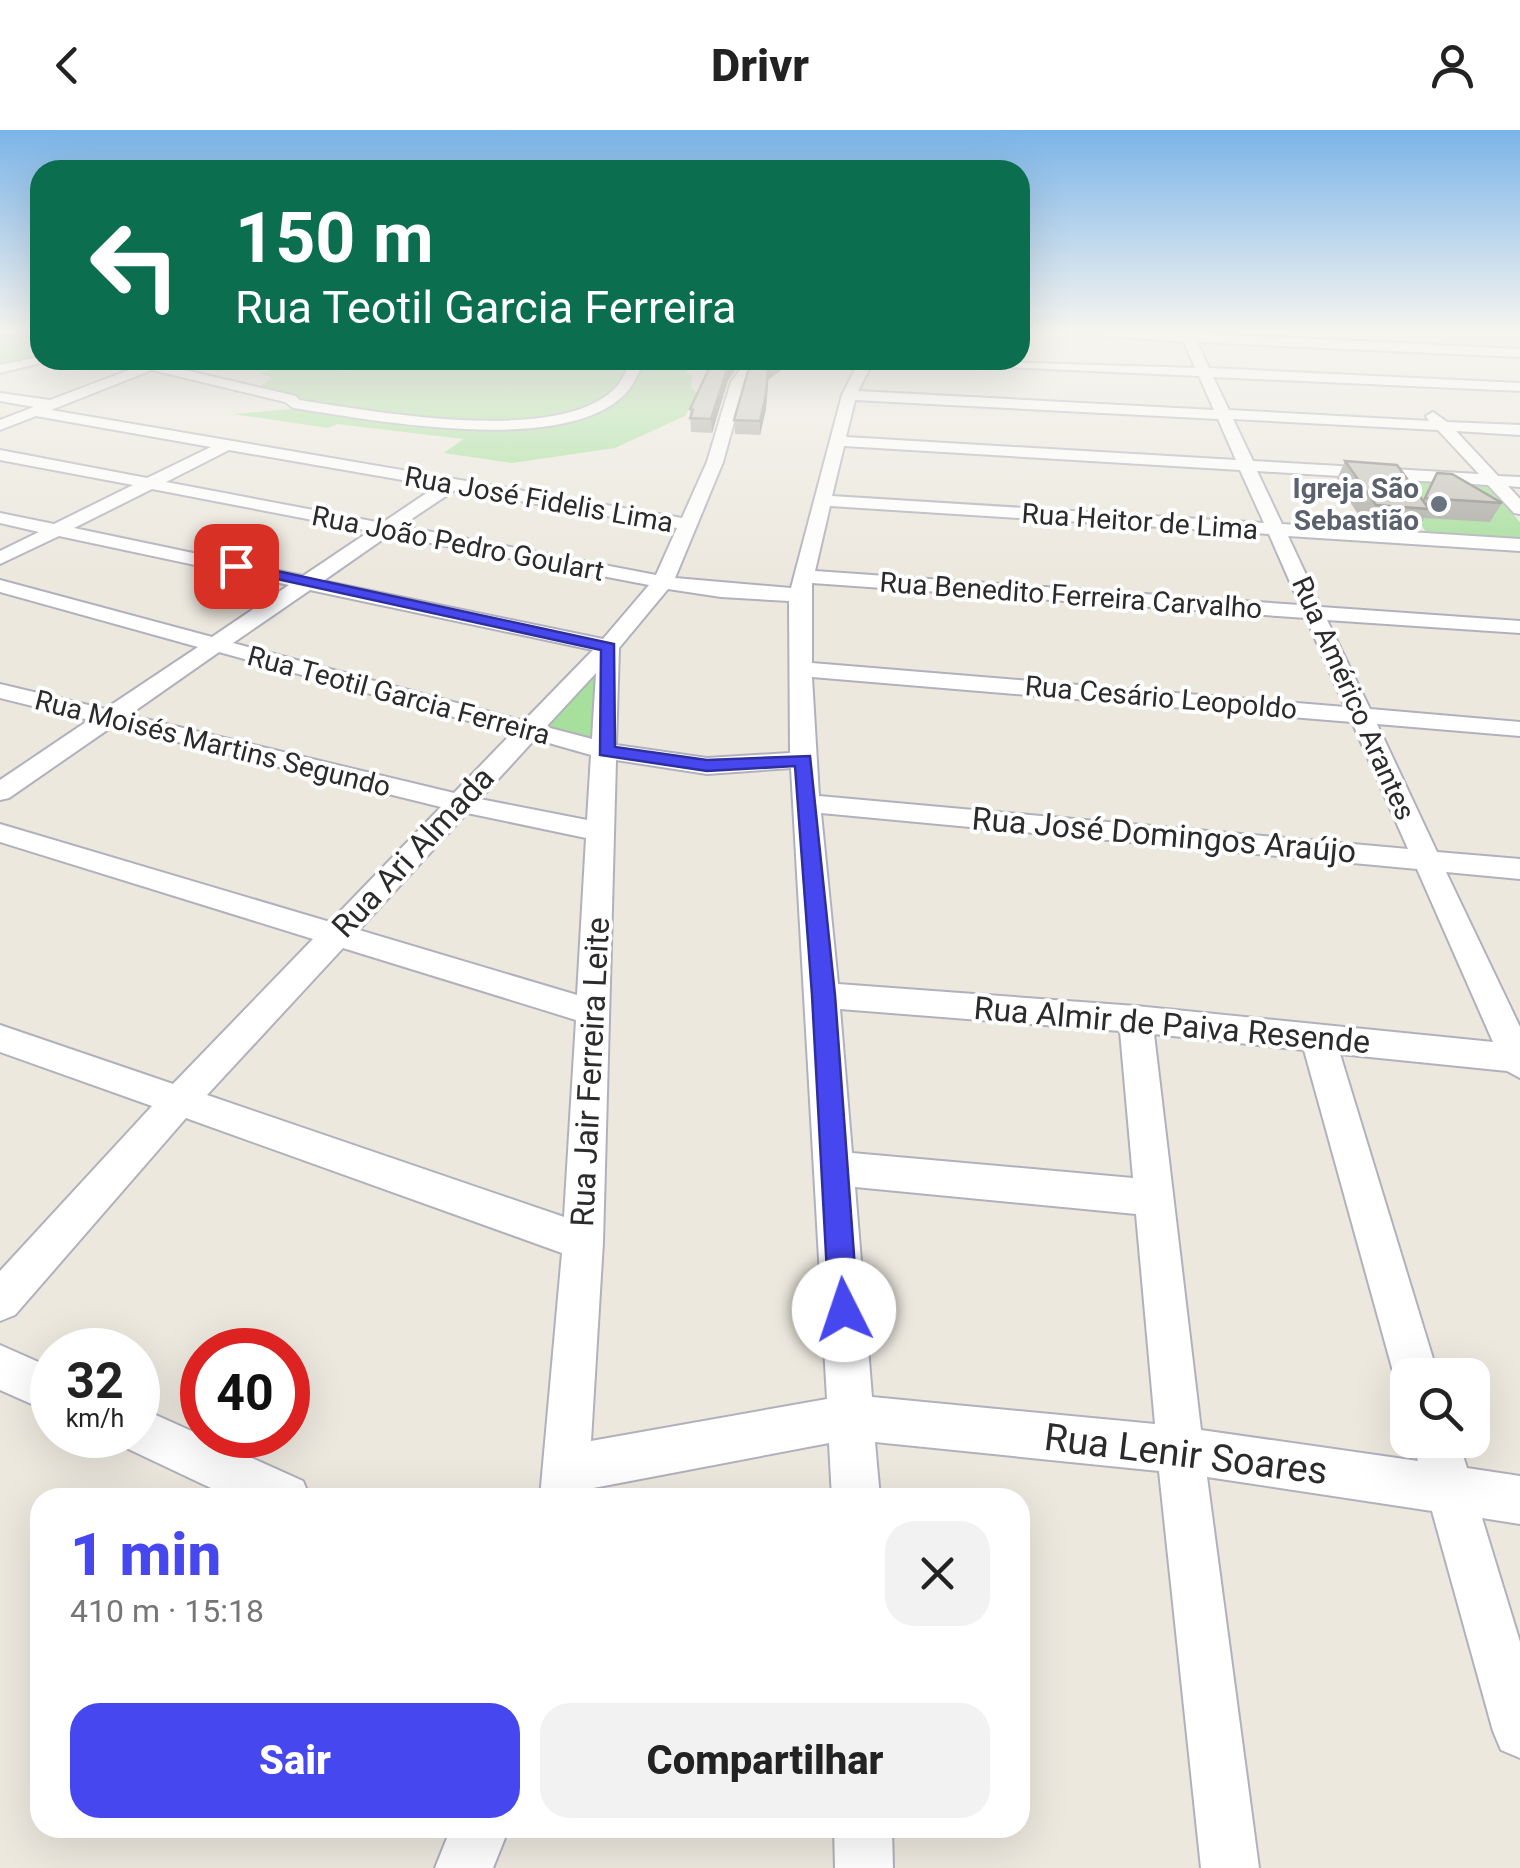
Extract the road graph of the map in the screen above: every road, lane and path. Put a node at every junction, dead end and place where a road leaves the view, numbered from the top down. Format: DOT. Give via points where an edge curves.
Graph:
graph roads {
  1 [pos="28,414"];
  2 [pos="73,414"];
  3 [pos="384,414"];
  4 [pos="576,414"];
  5 [pos="729,414"];
  6 [pos="843,414"];
  7 [pos="1223,414"];
  8 [pos="1244,414"];
  9 [pos="1432,414"];
  10 [pos="1441,424"];
  11 [pos="0,426"];
  12 [pos="1520,430"];
  13 [pos="836,441"];
  14 [pos="227,445"];
  15 [pos="0,454"];
  16 [pos="1249,466"];
  17 [pos="1493,480"];
  18 [pos="1520,482"];
  19 [pos="150,484"];
  20 [pos="450,484"];
  21 [pos="593,484"];
  22 [pos="820,500"];
  23 [pos="568,504"];
  24 [pos="1520,509"];
  25 [pos="0,518"];
  26 [pos="689,525"];
  27 [pos="56,529"];
  28 [pos="385,529"];
  29 [pos="1279,531"];
  30 [pos="1520,545"];
  31 [pos="0,558"];
  32 [pos="308,582"];
  33 [pos="662,582"];
  34 [pos="800,585"];
  35 [pos="0,586"];
  36 [pos="1315,612"];
  37 [pos="1520,627"];
  38 [pos="215,645"];
  39 [pos="608,647"];
  40 [pos="802,669"];
  41 [pos="0,691"];
  42 [pos="1363,714"];
  43 [pos="109,717"];
  44 [pos="1520,728"];
  45 [pos="526,732"];
  46 [pos="606,752"];
  47 [pos="803,760"];
  48 [pos="0,792"];
  49 [pos="459,803"];
  50 [pos="808,803"];
  51 [pos="602,832"];
  52 [pos="0,833"];
  53 [pos="1426,858"];
  54 [pos="1520,868"];
  55 [pos="335,936"];
  56 [pos="824,995"];
  57 [pos="592,1012"];
  58 [pos="1136,1019"];
  59 [pos="0,1038"];
  60 [pos="1318,1038"];
  61 [pos="1519,1060"];
  62 [pos="179,1102"];
  63 [pos="834,1168"];
  64 [pos="1156,1198"];
  65 [pos="582,1242"];
  66 [pos="0,1301"];
  67 [pos="1411,1358"];
  68 [pos="0,1367"];
  69 [pos="30,1381"];
  70 [pos="850,1418"];
  71 [pos="160,1440"];
  72 [pos="1180,1450"];
  73 [pos="1441,1458"];
  74 [pos="566,1483"];
  75 [pos="264,1488"];
  76 [pos="855,1488"];
  77 [pos="1450,1488"];
  78 [pos="1520,1500"];
  79 [pos="1520,1730"];
  80 [pos="476,1838"];
  81 [pos="864,1838"];
  82 [pos="464,1868"];
  83 [pos="864,1868"];
  84 [pos="1230,1868"];
  1 -- 11 [label="street"];
  2 -- 14 [label="street, Rua José Fidelis Lima"];
  3 -- 4 [label="street" via="482,425"];
  5 -- 26 [label="street, Rua Ari Almada"];
  6 -- 13 [label="street"];
  7 -- 16 [label="street, Rua Américo Arantes"];
  8 -- 10 [label="street"];
  9 -- 10 [label="street"];
  10 -- 12 [label="street"];
  10 -- 17 [label="street"];
  13 -- 16 [label="street"];
  13 -- 22 [label="street"];
  14 -- 19 [label="street"];
  14 -- 20 [label="street, Rua José Fidelis Lima"];
  15 -- 19 [label="street, Rua João Pedro Goulart"];
  16 -- 17 [label="street"];
  16 -- 29 [label="street, Rua Américo Arantes"];
  17 -- 18 [label="street"];
  17 -- 24 [label="street"];
  19 -- 27 [label="street"];
  19 -- 28 [label="street, Rua João Pedro Goulart"];
  20 -- 23 [label="street, Rua José Fidelis Lima"];
  20 -- 28 [label="street"];
  21 -- 23 [label="street"];
  22 -- 29 [label="street, Rua Heitor de Lima"];
  22 -- 34 [label="street"];
  23 -- 26 [label="street, Rua José Fidelis Lima"];
  25 -- 27 [label="street"];
  26 -- 33 [label="street, Rua Ari Almada"];
  27 -- 31 [label="street"];
  27 -- 32 [label="street"];
  28 -- 32 [label="street"];
  28 -- 33 [label="street, Rua João Pedro Goulart"];
  29 -- 30 [label="street, Rua Heitor de Lima"];
  29 -- 36 [label="street, Rua Américo Arantes"];
  32 -- 38 [label="street"];
  32 -- 39 [label="street"];
  33 -- 34 [label="street, Rua João Pedro Goulart" via="721,591"];
  33 -- 39 [label="street, Rua Ari Almada"];
  34 -- 36 [label="street, Rua Benedito Ferreira Carvalho"];
  34 -- 40 [label="street"];
  35 -- 38 [label="street, Rua Teotil Garcia Ferreira"];
  36 -- 37 [label="street, Rua Benedito Ferreira Carvalho"];
  36 -- 42 [label="street, Rua Américo Arantes"];
  38 -- 43 [label="street"];
  38 -- 45 [label="street, Rua Teotil Garcia Ferreira"];
  39 -- 45 [label="street, Rua Ari Almada"];
  39 -- 46 [label="street, Rua Jair Ferreira Leite"];
  40 -- 42 [label="street, Rua Cesário Leopoldo"];
  40 -- 47 [label="street"];
  41 -- 43 [label="street, Rua Moisés Martins Segundo"];
  42 -- 44 [label="street, Rua Cesário Leopoldo"];
  42 -- 53 [label="street, Rua Américo Arantes"];
  43 -- 48 [label="street"];
  43 -- 49 [label="street, Rua Moisés Martins Segundo"];
  45 -- 46 [label="street, Rua Teotil Garcia Ferreira"];
  45 -- 49 [label="street, Rua Ari Almada"];
  46 -- 47 [label="street, Rua Teotil Garcia Ferreira" via="707,766"];
  46 -- 51 [label="street, Rua Jair Ferreira Leite"];
  47 -- 50 [label="street"];
  49 -- 51 [label="street, Rua Moisés Martins Segundo"];
  49 -- 55 [label="street, Rua Ari Almada"];
  50 -- 53 [label="street, Rua José Domingos Araújo"];
  50 -- 56 [label="street"];
  51 -- 57 [label="street, Rua Jair Ferreira Leite"];
  52 -- 55 [label="street"];
  53 -- 54 [label="street, Rua José Domingos Araújo"];
  53 -- 61 [label="street, Rua Américo Arantes"];
  55 -- 57 [label="street"];
  55 -- 62 [label="street, Rua Ari Almada"];
  56 -- 58 [label="street, Rua Almir de Paiva Resende"];
  56 -- 63 [label="street"];
  57 -- 65 [label="street, Rua Jair Ferreira Leite"];
  58 -- 60 [label="street, Rua Almir de Paiva Resende"];
  58 -- 64 [label="street"];
  59 -- 62 [label="street"];
  60 -- 61 [label="street, Rua Almir de Paiva Resende"];
  60 -- 67 [label="street"];
  62 -- 65 [label="street"];
  62 -- 66 [label="street, Rua Ari Almada"];
  63 -- 64 [label="street"];
  63 -- 70 [label="street"];
  64 -- 72 [label="street"];
  65 -- 74 [label="street, Rua Jair Ferreira Leite"];
  68 -- 69 [label="street"];
  70 -- 72 [label="street, Rua Lenir Soares"];
  70 -- 74 [label="street, Rua Lenir Soares"];
  70 -- 76 [label="street"];
  71 -- 75 [label="street"];
  72 -- 77 [label="street, Rua Lenir Soares"];
  72 -- 84 [label="street"];
  73 -- 77 [label="street"];
  77 -- 78 [label="street, Rua Lenir Soares"];
  77 -- 79 [label="street"];
  80 -- 82 [label="street"];
  81 -- 83 [label="street"];
}
